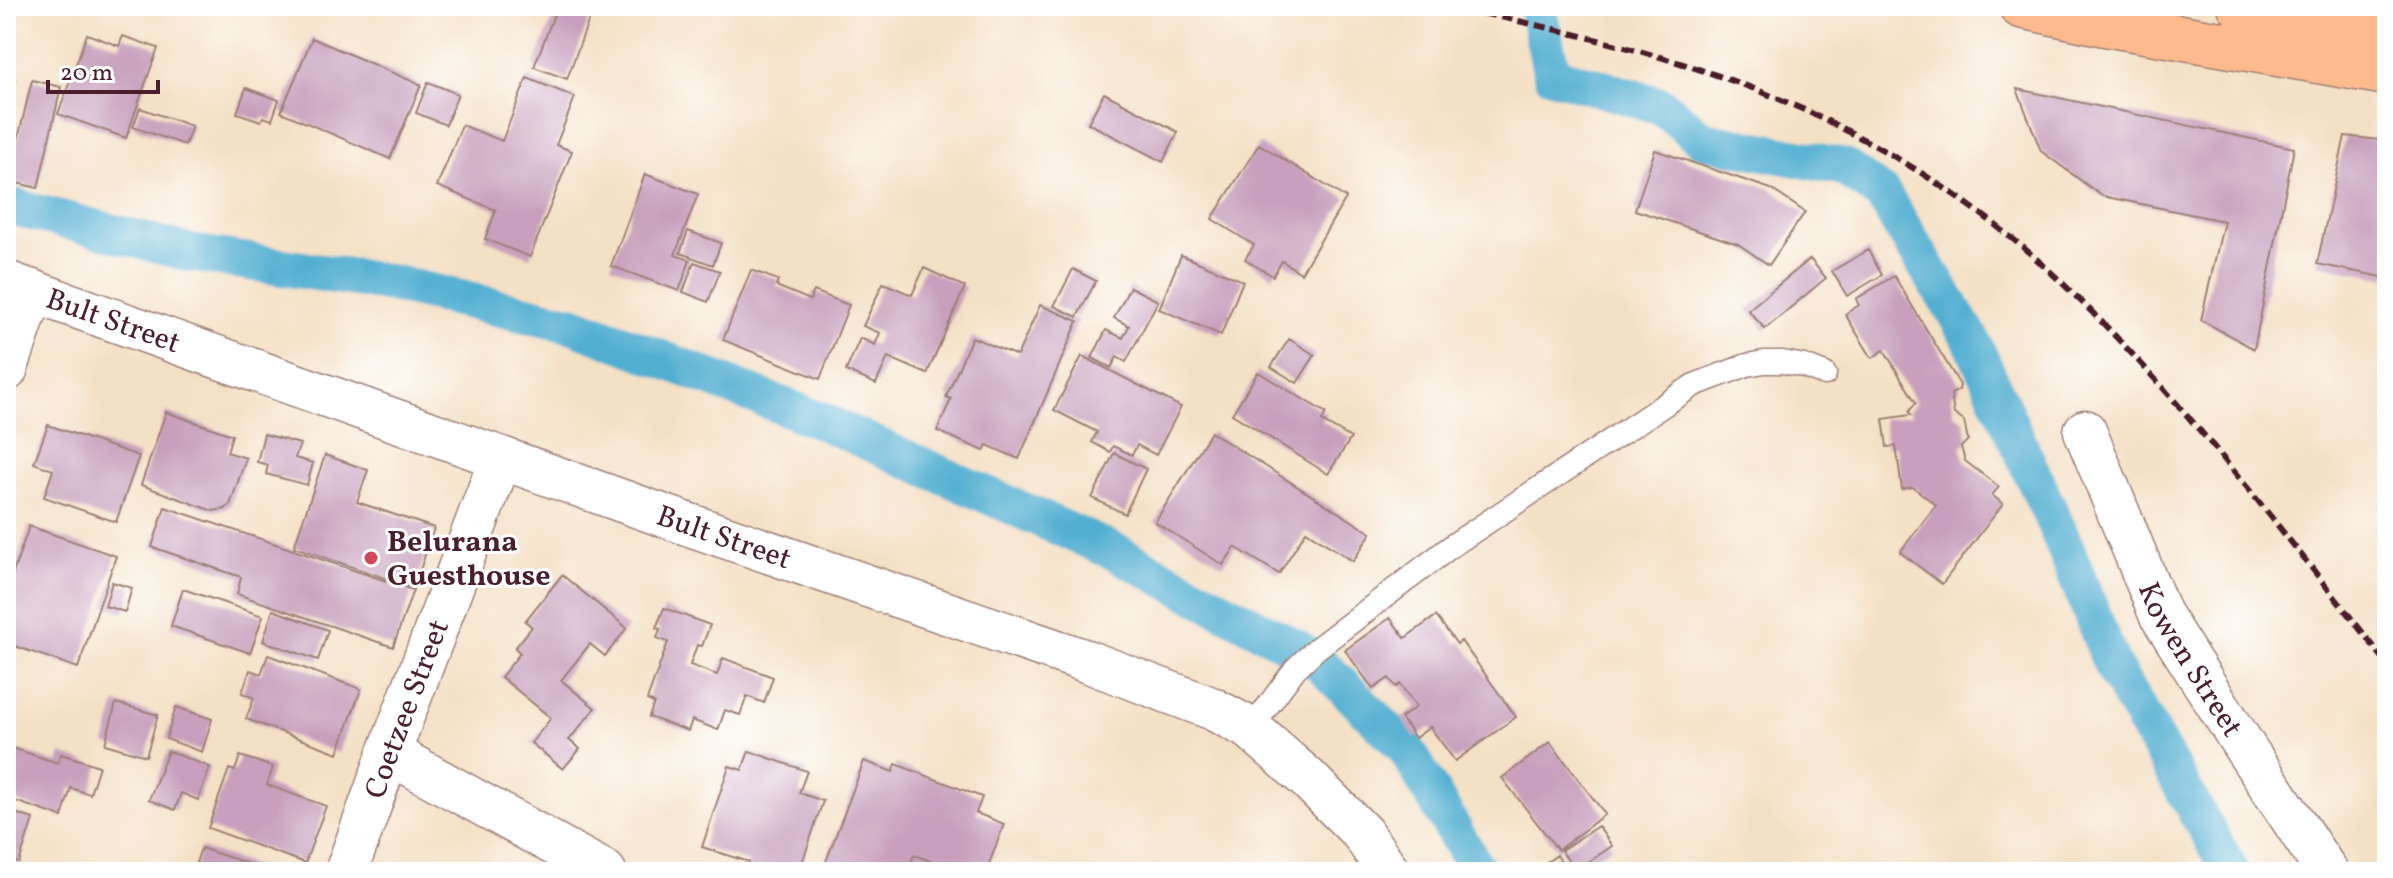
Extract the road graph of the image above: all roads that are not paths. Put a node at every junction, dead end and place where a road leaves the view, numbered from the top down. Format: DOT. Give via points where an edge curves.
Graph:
graph roads {
  1 [pos="2021,6"];
  2 [pos="2240,6"];
  3 [pos="2312,12"];
  4 [pos="2102,15"];
  5 [pos="2387,33"];
  6 [pos="2387,73"];
  7 [pos="20,286"];
  8 [pos="6,370"];
  9 [pos="1825,374"];
  10 [pos="2085,431"];
  11 [pos="501,458"];
  12 [pos="1251,729"];
  13 [pos="389,753"];
  14 [pos="346,872"];
  15 [pos="605,872"];
  16 [pos="1389,872"];
  17 [pos="2327,872"];
  1 -- 4 [label="highway"];
  2 -- 3 [label="highway"];
  3 -- 5 [label="highway"];
  4 -- 6 [label="highway"];
  7 -- 8 [label="street"];
  7 -- 11 [label="street, Bult Street"];
  9 -- 12 [label="lane" via="1764,362 1694,385 1453,545 1316,649"];
  10 -- 17 [label="street, Kowen Street" via="2160,614"];
  11 -- 12 [label="street, Bult Street" via="1086,661 1211,708"];
  11 -- 13 [label="street, Coetzee Street"];
  12 -- 16 [label="street, Bult Street" via="1362,833"];
  13 -- 14 [label="street, Coetzee Street"];
  13 -- 15 [label="street"];
}
